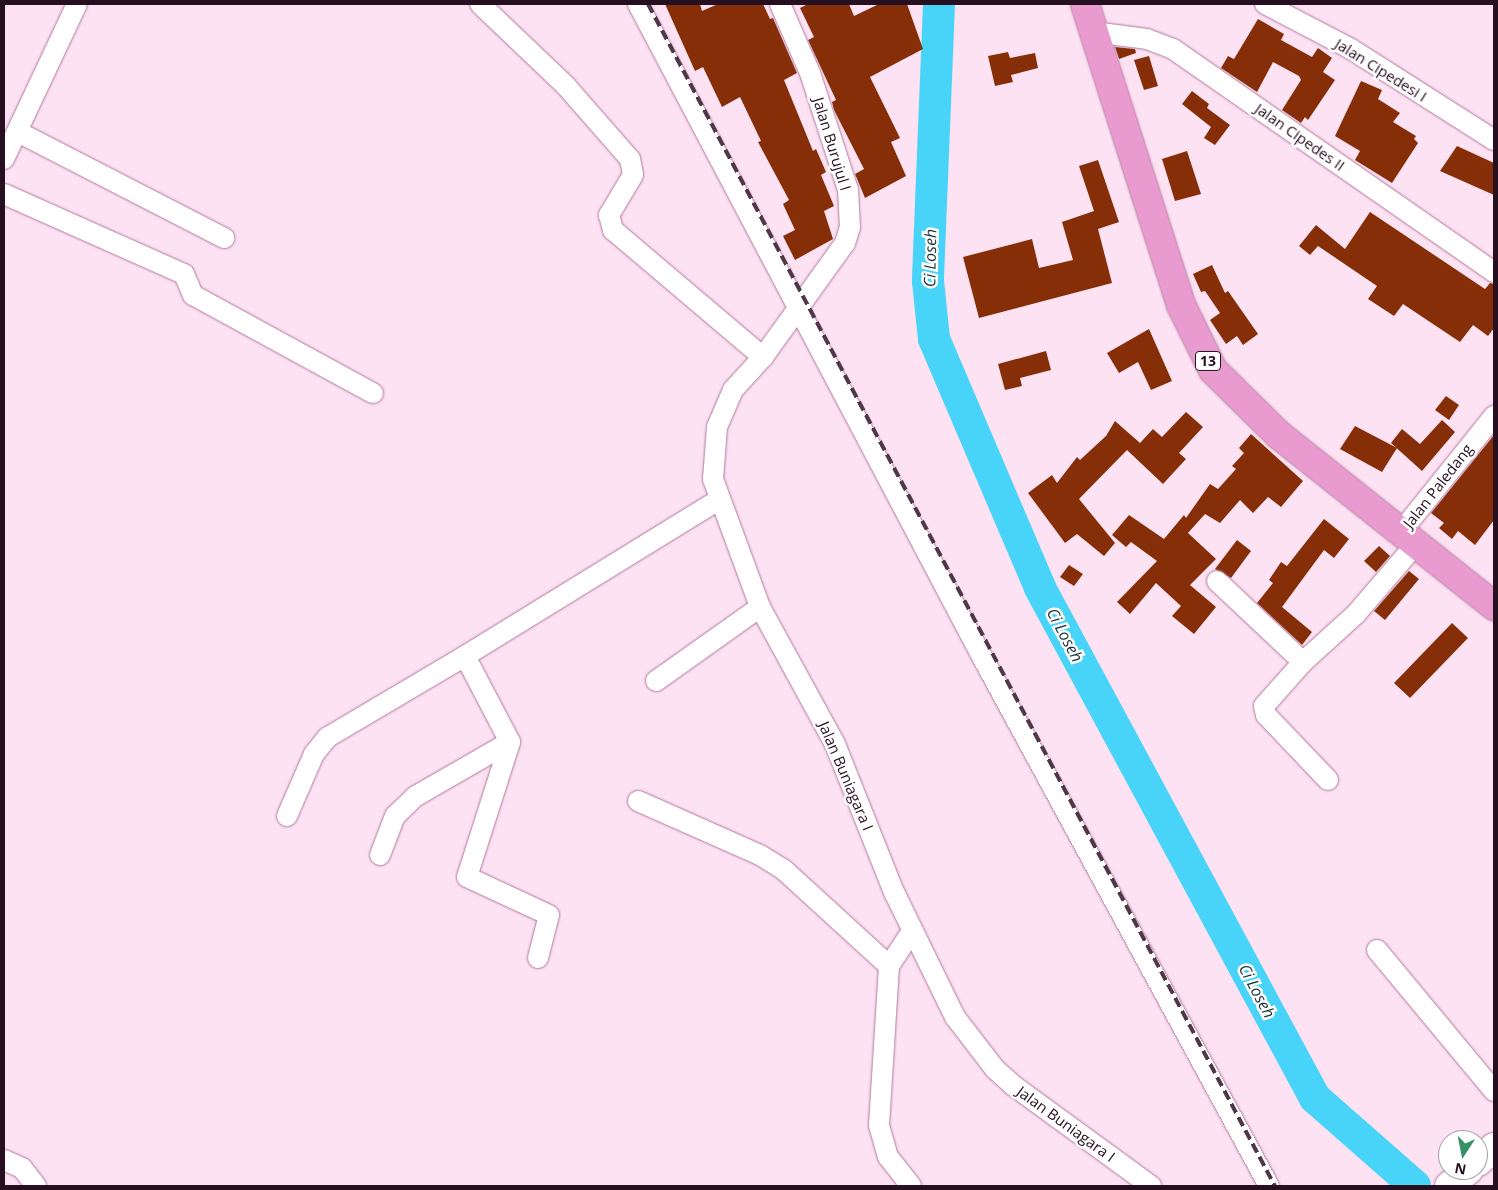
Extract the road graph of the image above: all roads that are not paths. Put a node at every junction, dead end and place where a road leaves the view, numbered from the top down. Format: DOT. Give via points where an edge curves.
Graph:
graph roads {
  1 [pos="77,4"];
  2 [pos="480,4"];
  3 [pos="638,4"];
  4 [pos="780,4"];
  5 [pos="1085,4"];
  6 [pos="1265,4"];
  7 [pos="1093,32"];
  8 [pos="18,132"];
  9 [pos="1494,140"];
  10 [pos="4,159"];
  11 [pos="4,194"];
  12 [pos="224,238"];
  13 [pos="1494,272"];
  14 [pos="799,306"];
  15 [pos="764,357"];
  16 [pos="374,393"];
  17 [pos="1494,416"];
  18 [pos="720,500"];
  19 [pos="1409,538"];
  20 [pos="1217,581"];
  21 [pos="1494,606"];
  22 [pos="760,607"];
  23 [pos="465,656"];
  24 [pos="1303,662"];
  25 [pos="656,681"];
  26 [pos="510,742"];
  27 [pos="1328,780"];
  28 [pos="638,801"];
  29 [pos="288,816"];
  30 [pos="380,855"];
  31 [pos="912,931"];
  32 [pos="1377,950"];
  33 [pos="538,958"];
  34 [pos="889,966"];
  35 [pos="1494,1091"];
  36 [pos="4,1160"];
  37 [pos="36,1186"];
  38 [pos="911,1186"];
  39 [pos="1151,1186"];
  40 [pos="1269,1186"];
  1 -- 8 [label="street"];
  2 -- 15 [label="street" via="566,86 630,159 633,175 609,215 613,230"];
  3 -- 14 [label="street"];
  4 -- 14 [label="street, Jalan Burujul I" via="810,73 848,190 850,210 845,243"];
  5 -- 7 [label="highway, 13"];
  6 -- 9 [label="street, Jalan Cipedesi I" via="1351,49"];
  7 -- 13 [label="street, Jalan Cipedes II" via="1146,39 1173,49"];
  7 -- 19 [label="highway, 13" via="1175,287 1189,326 1213,370 1279,435"];
  8 -- 10 [label="street"];
  8 -- 12 [label="street"];
  11 -- 16 [label="street" via="184,274 193,296"];
  14 -- 15 [label="street, Jalan Buniagara I"];
  14 -- 40 [label="street" via="980,653"];
  15 -- 18 [label="street, Jalan Buniagara I" via="733,390 717,427 713,479"];
  17 -- 19 [label="street, Jalan Paledang"];
  18 -- 22 [label="street, Jalan Buniagara I"];
  18 -- 23 [label="street"];
  19 -- 21 [label="highway, 13"];
  19 -- 24 [label="street, Jalan Paledang" via="1356,614"];
  20 -- 24 [label="street"];
  22 -- 25 [label="street"];
  22 -- 31 [label="street, Jalan Buniagara I" via="835,744"];
  23 -- 26 [label="street"];
  23 -- 29 [label="street" via="328,737 314,754"];
  24 -- 27 [label="street, Jalan Paledang" via="1266,703 1264,711"];
  26 -- 30 [label="street" via="416,796 395,816"];
  26 -- 33 [label="street" via="467,873 469,880 549,915"];
  28 -- 34 [label="street" via="760,855 784,870"];
  31 -- 34 [label="street"];
  31 -- 39 [label="street, Jalan Buniagara I" via="955,1017 995,1068"];
  32 -- 35 [label="street"];
  34 -- 38 [label="street" via="879,1125 888,1157"];
  36 -- 37 [label="street" via="22,1168"];
}
